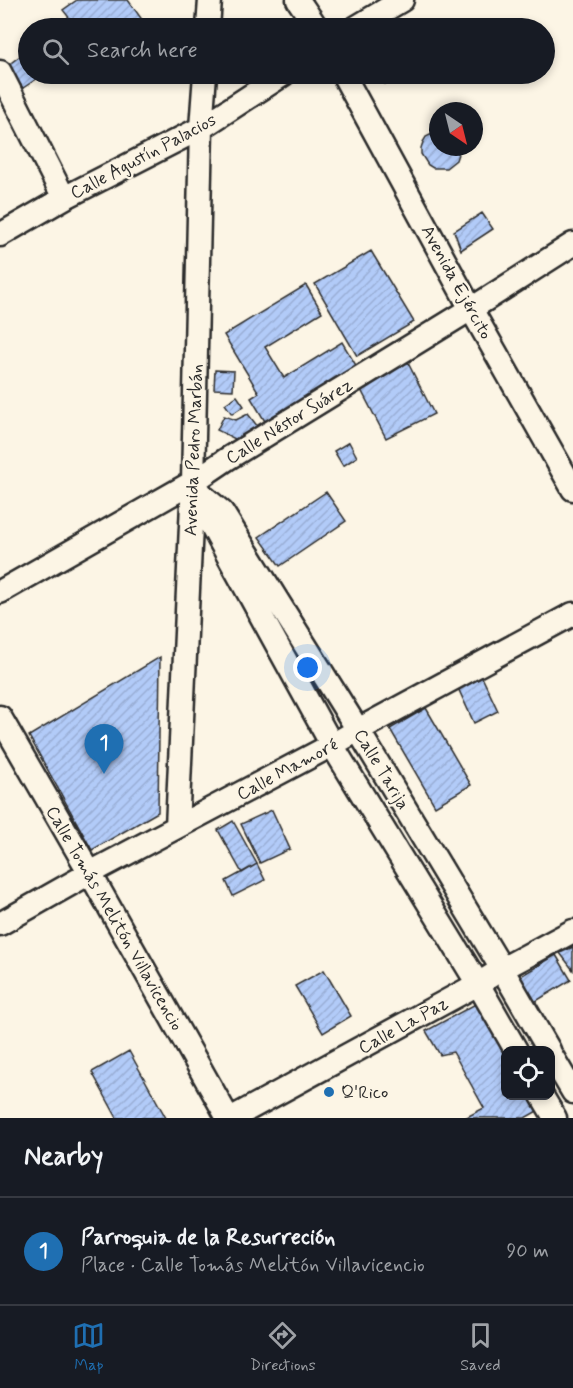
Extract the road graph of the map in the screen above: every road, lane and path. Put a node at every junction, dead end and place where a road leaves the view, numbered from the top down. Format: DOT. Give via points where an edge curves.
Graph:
graph roads {
  1 [pos="210,0"];
  2 [pos="298,0"];
  3 [pos="402,0"];
  4 [pos="209,18"];
  5 [pos="310,18"];
  6 [pos="372,18"];
  7 [pos="0,72"];
  8 [pos="204,84"];
  9 [pos="269,84"];
  10 [pos="348,84"];
  11 [pos="201,128"];
  12 [pos="64,198"];
  13 [pos="0,235"];
  14 [pos="573,244"];
  15 [pos="471,309"];
  16 [pos="198,489"];
  17 [pos="573,489"];
  18 [pos="0,592"];
  19 [pos="573,614"];
  20 [pos="0,717"];
  21 [pos="358,730"];
  22 [pos="332,745"];
  23 [pos="177,827"];
  24 [pos="90,873"];
  25 [pos="0,924"];
  26 [pos="573,931"];
  27 [pos="502,969"];
  28 [pos="478,984"];
  29 [pos="514,1046"];
  30 [pos="547,1046"];
  31 [pos="555,1061"];
  32 [pos="573,1092"];
  33 [pos="545,1100"];
  34 [pos="230,1118"];
  35 [pos="555,1118"];
  1 -- 4 [label="street"];
  2 -- 5 [label="street"];
  3 -- 6 [label="street"];
  7 -- 12 [label="street"];
  8 -- 11 [label="street, Avenida Pedro Marbán"];
  9 -- 11 [label="street, Calle Agustín Palacios"];
  10 -- 15 [label="street, Avenida Ejército"];
  11 -- 12 [label="street, Calle Agustín Palacios"];
  11 -- 16 [label="street, Avenida Pedro Marbán"];
  12 -- 13 [label="street, Calle Agustín Palacios"];
  14 -- 15 [label="street, Calle Néstor Suárez"];
  15 -- 16 [label="street, Calle Néstor Suárez" via="237,453"];
  15 -- 17 [label="street, Avenida Ejército"];
  16 -- 18 [label="street, Calle Néstor Suárez"];
  16 -- 21 [label="street, Calle Tarija" via="222,512"];
  16 -- 22 [label="street, Calle Tarija" via="208,521"];
  16 -- 23 [label="street, Avenida Pedro Marbán"];
  19 -- 21 [label="street, Calle Mamoré"];
  20 -- 24 [label="street, Calle Tomás Melitón Villavicencio"];
  21 -- 22 [label="street, Calle Mamoré"];
  21 -- 27 [label="street, Calle Tarija"];
  22 -- 23 [label="street, Calle Mamoré"];
  22 -- 28 [label="street, Calle Tarija"];
  23 -- 24 [label="street, Calle Mamoré"];
  24 -- 25 [label="street, Calle Mamoré"];
  24 -- 34 [label="street, Calle Tomás Melitón Villavicencio"];
  26 -- 27 [label="street, Calle La Paz"];
  27 -- 28 [label="street, Calle La Paz"];
  27 -- 30 [label="street, Calle Tarija"];
  28 -- 29 [label="street, Calle Tarija"];
  28 -- 34 [label="street, Calle La Paz"];
  31 -- 32 [label="street, Calle Tarija"];
  33 -- 35 [label="street"];
}
